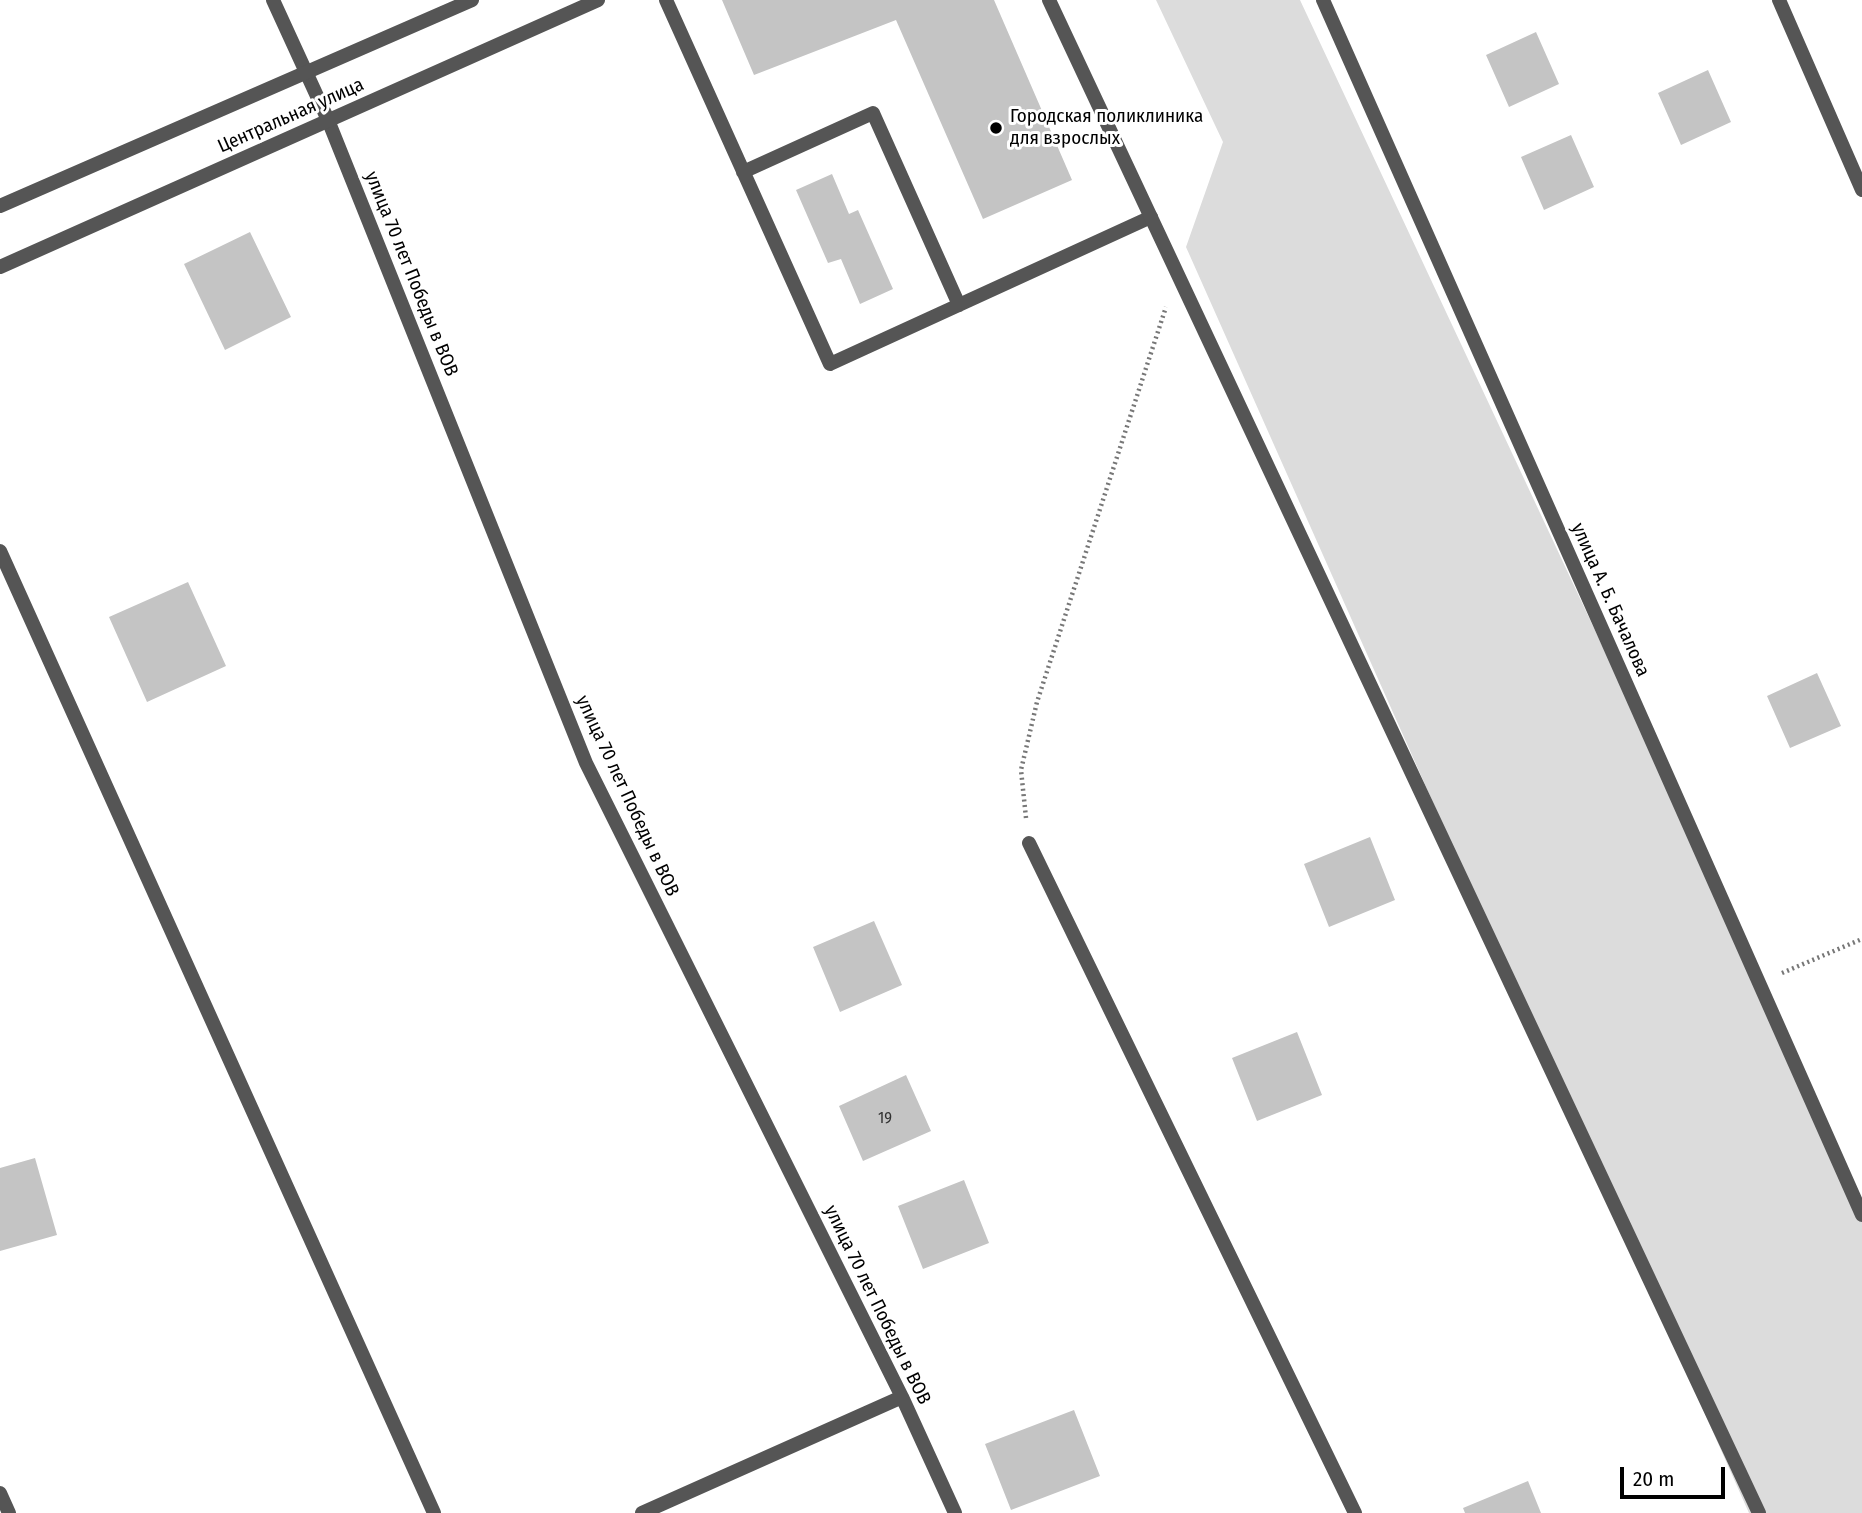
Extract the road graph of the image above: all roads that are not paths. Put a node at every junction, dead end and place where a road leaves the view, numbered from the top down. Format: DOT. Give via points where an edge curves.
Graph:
graph roads {
  1 [pos="273,0"];
  2 [pos="472,0"];
  3 [pos="598,0"];
  4 [pos="666,0"];
  5 [pos="1049,0"];
  6 [pos="1323,0"];
  7 [pos="1779,0"];
  8 [pos="306,74"];
  9 [pos="328,120"];
  10 [pos="743,172"];
  11 [pos="1862,190"];
  12 [pos="0,206"];
  13 [pos="1151,217"];
  14 [pos="0,267"];
  15 [pos="959,305"];
  16 [pos="0,551"];
  17 [pos="1029,843"];
  18 [pos="1862,1215"];
  19 [pos="902,1397"];
  20 [pos="0,1493"];
  21 [pos="9,1513"];
  22 [pos="434,1513"];
  23 [pos="642,1513"];
  24 [pos="955,1513"];
  25 [pos="1354,1513"];
  26 [pos="1759,1513"];
  1 -- 8 [label="street, улица 70 лет Победы в ВОВ"];
  2 -- 8 [label="street, Центральная улица"];
  3 -- 9 [label="street, Центральная улица"];
  4 -- 10 [label="street"];
  5 -- 13 [label="street"];
  6 -- 18 [label="street, улица А. Б. Бачалова"];
  7 -- 11 [label="street"];
  8 -- 9 [label="street, улица 70 лет Победы в ВОВ"];
  8 -- 12 [label="street, Центральная улица"];
  9 -- 14 [label="street, Центральная улица"];
  9 -- 19 [label="street, улица 70 лет Победы в ВОВ" via="586,763"];
  10 -- 15 [label="street" via="830,364"];
  10 -- 15 [label="street" via="873,113"];
  13 -- 15 [label="street"];
  13 -- 26 [label="street"];
  16 -- 22 [label="street"];
  17 -- 25 [label="street"];
  19 -- 23 [label="street"];
  19 -- 24 [label="street, улица 70 лет Победы в ВОВ"];
  20 -- 21 [label="street"];
}
